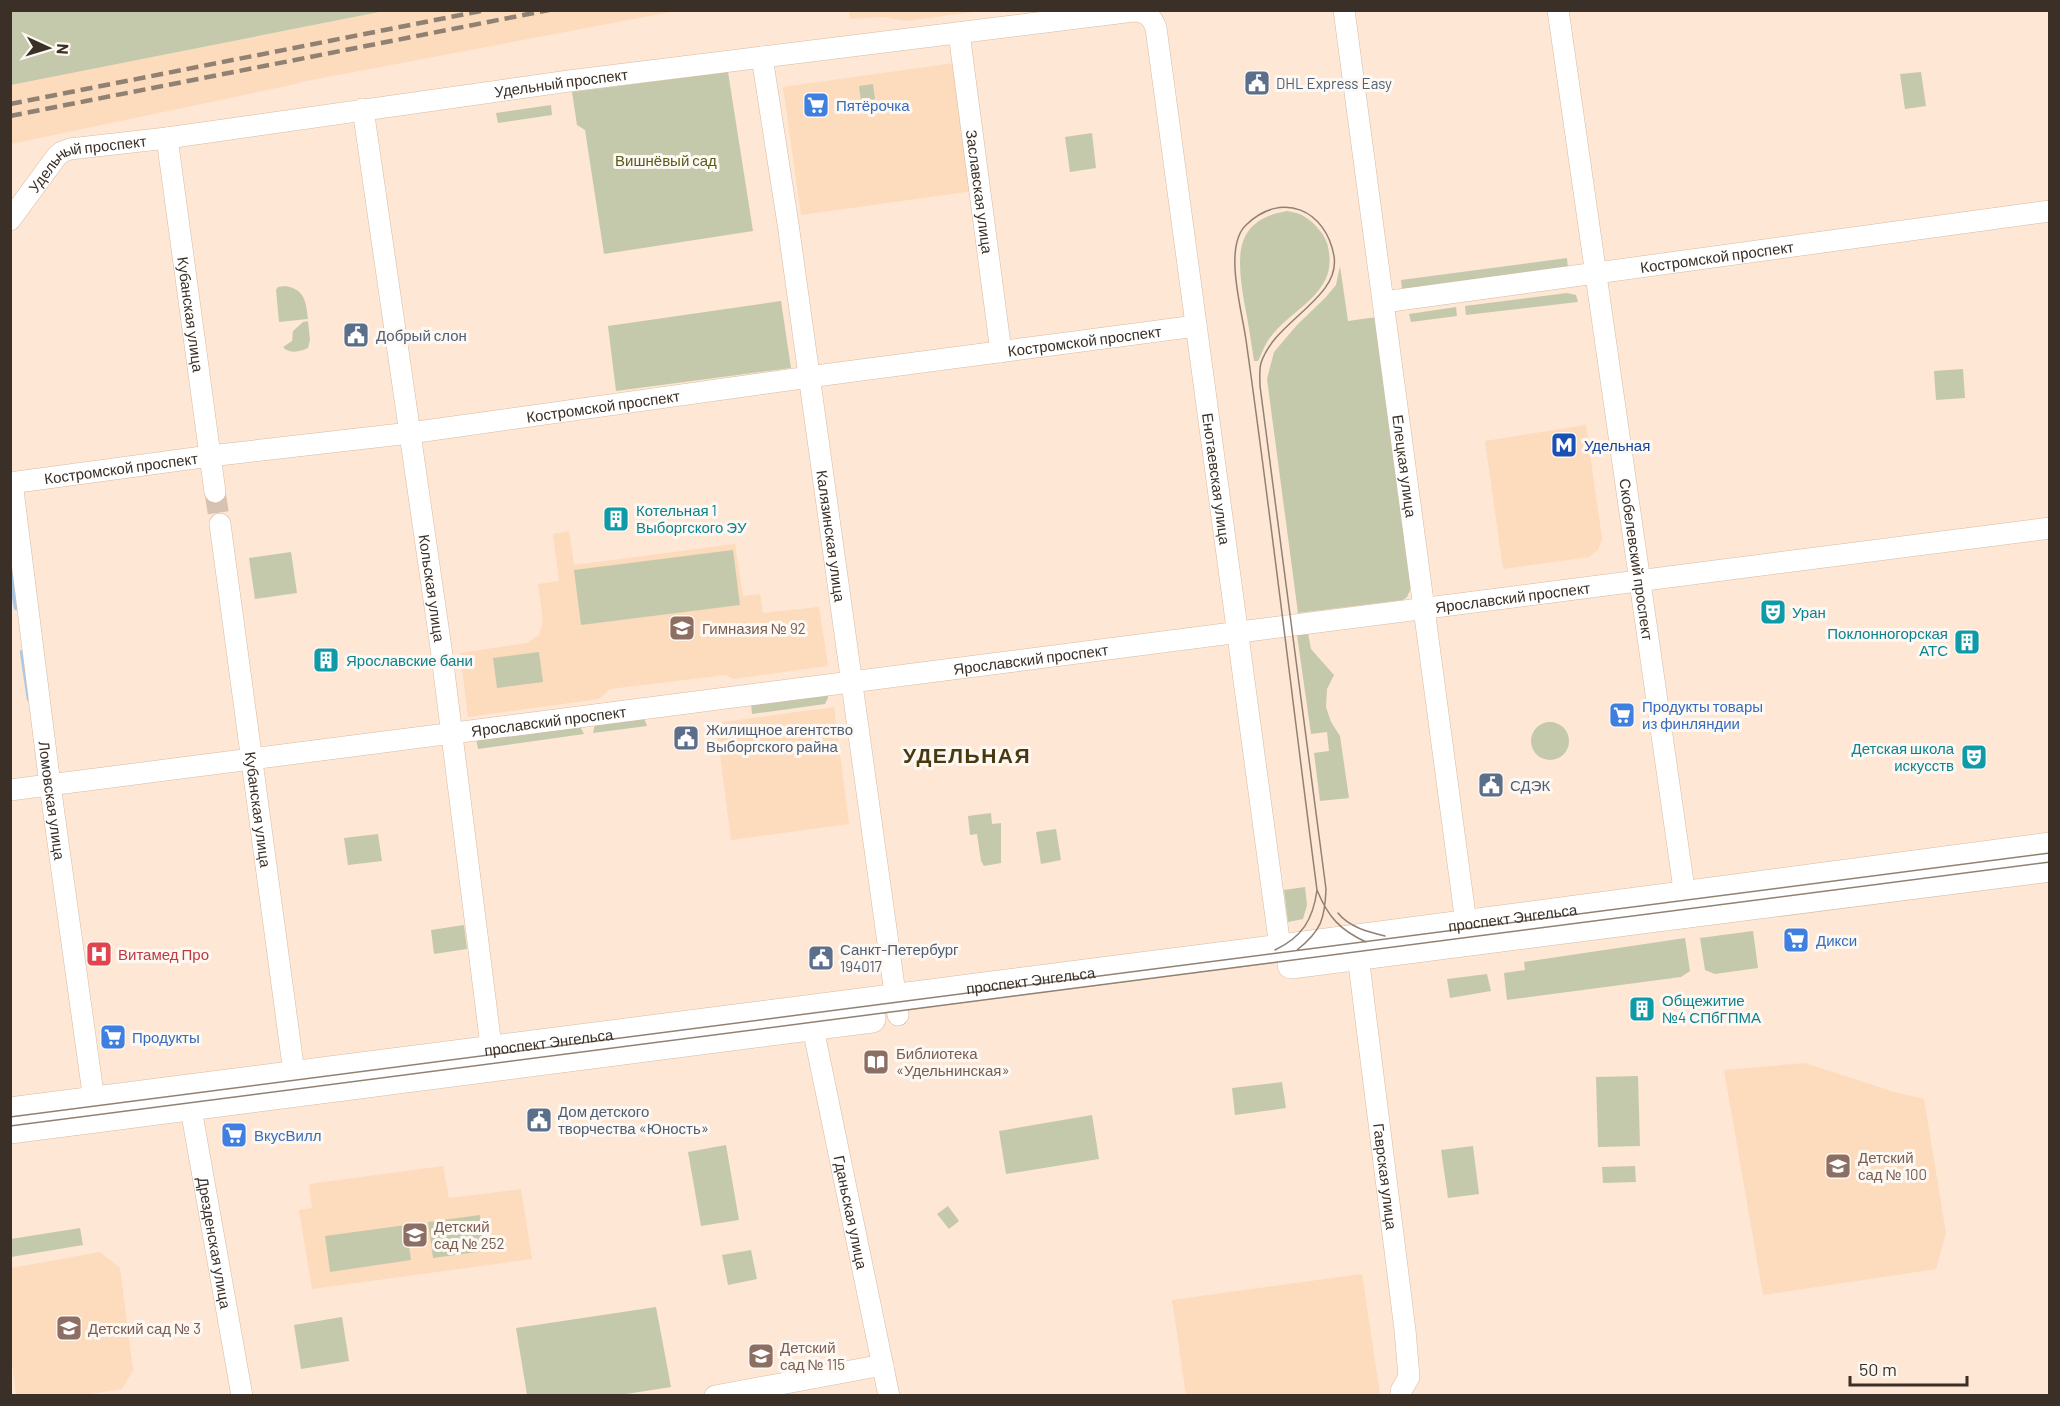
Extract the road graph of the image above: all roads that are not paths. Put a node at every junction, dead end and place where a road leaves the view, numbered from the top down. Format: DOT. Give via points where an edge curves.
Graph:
graph roads {
  1 [pos="1344,10"];
  2 [pos="1558,10"];
  3 [pos="1145,13"];
  4 [pos="958,33"];
  5 [pos="762,57"];
  6 [pos="363,109"];
  7 [pos="167,138"];
  8 [pos="2049,211"];
  9 [pos="10,220"];
  10 [pos="1595,274"];
  11 [pos="1384,302"];
  12 [pos="1196,326"];
  13 [pos="1001,352"];
  14 [pos="810,378"];
  15 [pos="410,433"];
  16 [pos="210,456"];
  17 [pos="11,483"];
  18 [pos="215,492"];
  19 [pos="220,524"];
  20 [pos="2049,528"];
  21 [pos="1639,580"];
  22 [pos="1425,608"];
  23 [pos="1237,632"];
  24 [pos="853,681"];
  25 [pos="450,734"];
  26 [pos="252,759"];
  27 [pos="50,785"];
  28 [pos="10,790"];
  29 [pos="2049,846"];
  30 [pos="2049,868"];
  31 [pos="1686,904"];
  32 [pos="1466,923"];
  33 [pos="1280,947"];
  34 [pos="1358,956"];
  35 [pos="897,1006"];
  36 [pos="813,1028"];
  37 [pos="493,1059"];
  38 [pos="296,1084"];
  39 [pos="189,1098"];
  40 [pos="96,1109"];
  41 [pos="10,1111"];
  42 [pos="10,1130"];
  43 [pos="883,1365"];
  44 [pos="242,1395"];
  45 [pos="715,1395"];
  46 [pos="889,1395"];
  47 [pos="1401,1395"];
  1 -- 11 [label="street, Елецкая улица"];
  2 -- 10 [label="street, Скобелевский проспект"];
  3 -- 4 [label="street, Удельный проспект" via="1134,11"];
  3 -- 12 [label="street, Енотаевская улица" via="1156,28"];
  4 -- 5 [label="street, Удельный проспект"];
  4 -- 13 [label="street, Заславская улица"];
  5 -- 6 [label="street, Удельный проспект"];
  5 -- 14 [label="street, Калязинская улица"];
  6 -- 7 [label="street, Удельный проспект"];
  6 -- 15 [label="street, Кольская улица"];
  7 -- 9 [label="street, Удельный проспект" via="62,152"];
  7 -- 16 [label="street, Кубанская улица"];
  8 -- 10 [label="street, Костромской проспект"];
  10 -- 11 [label="street, Костромской проспект"];
  10 -- 21 [label="street, Скобелевский проспект"];
  11 -- 22 [label="street, Елецкая улица"];
  12 -- 13 [label="street, Костромской проспект"];
  12 -- 23 [label="street, Енотаевская улица"];
  13 -- 14 [label="street, Костромской проспект"];
  14 -- 15 [label="street, Костромской проспект"];
  14 -- 24 [label="street, Калязинская улица"];
  15 -- 16 [label="street, Костромской проспект"];
  15 -- 25 [label="street, Кольская улица"];
  16 -- 17 [label="street, Костромской проспект"];
  16 -- 18 [label="street, Кубанская улица"];
  17 -- 27 [label="street, Ломовская улица"];
  19 -- 26 [label="street, Кубанская улица"];
  20 -- 21 [label="street, Ярославский проспект"];
  21 -- 22 [label="street, Ярославский проспект"];
  21 -- 31 [label="street, Скобелевский проспект"];
  22 -- 23 [label="street, Ярославский проспект"];
  22 -- 32 [label="street, Елецкая улица"];
  23 -- 24 [label="street, Ярославский проспект"];
  23 -- 33 [label="street, Енотаевская улица"];
  24 -- 25 [label="street, Ярославский проспект"];
  24 -- 35 [label="street, Калязинская улица"];
  25 -- 26 [label="street, Ярославский проспект"];
  25 -- 37 [label="street, Кольская улица"];
  26 -- 27 [label="street, Ярославский проспект"];
  26 -- 38 [label="street, Кубанская улица"];
  27 -- 28 [label="street, Ярославский проспект"];
  27 -- 40 [label="street, Ломовская улица"];
  29 -- 31 [label="main road, проспект Энгельса"];
  30 -- 31 [label="main road, проспект Энгельса"];
  31 -- 32 [label="main road, проспект Энгельса"];
  31 -- 34 [label="main road, проспект Энгельса"];
  32 -- 33 [label="main road, проспект Энгельса"];
  33 -- 35 [label="main road, проспект Энгельса"];
  34 -- 35 [label="main road, проспект Энгельса"];
  34 -- 47 [label="street, Гаврская улица" via="1405,1330 1409,1377"];
  35 -- 36 [label="main road, проспект Энгельса"];
  35 -- 37 [label="main road, проспект Энгельса"];
  36 -- 37 [label="main road, проспект Энгельса"];
  36 -- 43 [label="street, Гданьская улица"];
  37 -- 38 [label="main road, проспект Энгельса"];
  38 -- 39 [label="main road, проспект Энгельса"];
  39 -- 40 [label="main road, проспект Энгельса"];
  39 -- 44 [label="street, Дрезденская улица"];
  40 -- 41 [label="main road, проспект Энгельса"];
  40 -- 42 [label="main road, проспект Энгельса"];
  43 -- 45 [label="street"];
  43 -- 46 [label="street, Гданьская улица"];
}
